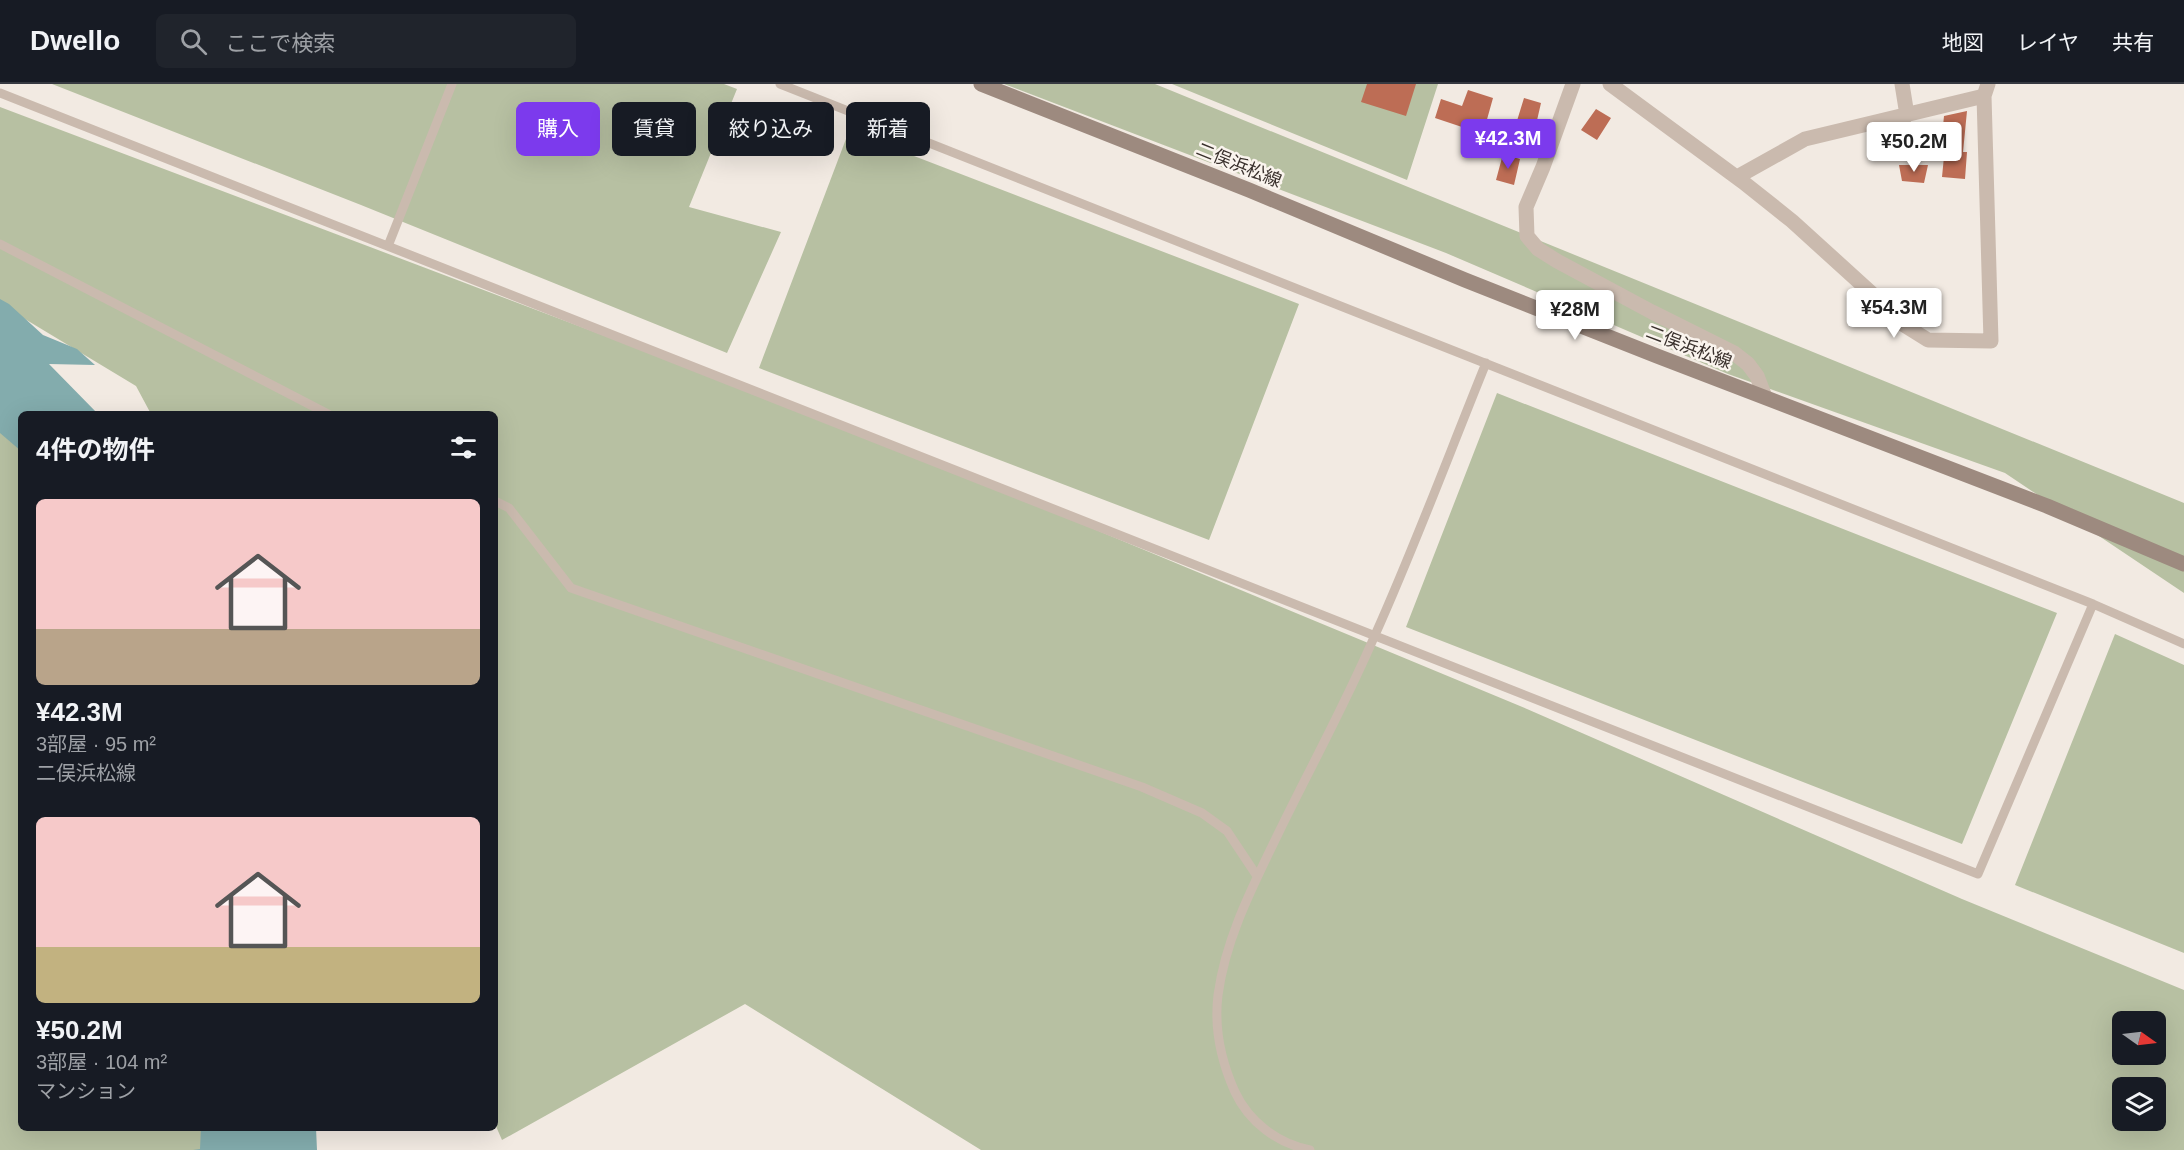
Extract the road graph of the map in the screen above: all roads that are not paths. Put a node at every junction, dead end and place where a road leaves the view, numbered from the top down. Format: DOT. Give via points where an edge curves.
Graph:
graph roads {
  1 [pos="452,84"];
  2 [pos="780,84"];
  3 [pos="981,84"];
  4 [pos="1573,84"];
  5 [pos="1610,84"];
  6 [pos="1902,84"];
  7 [pos="1986,90"];
  8 [pos="0,93"];
  9 [pos="1907,115"];
  10 [pos="1737,177"];
  11 [pos="0,244"];
  12 [pos="388,246"];
  13 [pos="1486,363"];
  14 [pos="1765,397"];
  15 [pos="322,411"];
  16 [pos="498,502"];
  17 [pos="2184,564"];
  18 [pos="2092,604"];
  19 [pos="1375,636"];
  20 [pos="2184,644"];
  21 [pos="1257,876"];
  22 [pos="1310,1150"];
  1 -- 12 [label="lane"];
  2 -- 13 [label="lane"];
  3 -- 14 [label="main road, 二俣浜松線"];
  4 -- 14 [label="street" via="1526,207 1527,236 1557,261 1734,353 1757,376"];
  5 -- 10 [label="street"];
  6 -- 9 [label="street"];
  7 -- 9 [label="street"];
  7 -- 10 [label="street" via="1991,341 1928,340 1904,325 1792,221"];
  8 -- 12 [label="lane"];
  9 -- 10 [label="street" via="1805,139"];
  11 -- 15 [label="lane"];
  12 -- 19 [label="lane"];
  13 -- 18 [label="lane"];
  13 -- 19 [label="lane"];
  14 -- 17 [label="main road, 二俣浜松線"];
  16 -- 21 [label="lane" via="509,508 571,588 1142,787 1202,813 1227,831"];
  18 -- 19 [label="lane" via="1978,874"];
  18 -- 20 [label="lane"];
  19 -- 21 [label="lane"];
  21 -- 22 [label="lane" via="1228,951 1218,995 1218,1037 1226,1072 1251,1119 1296,1147"];
}
